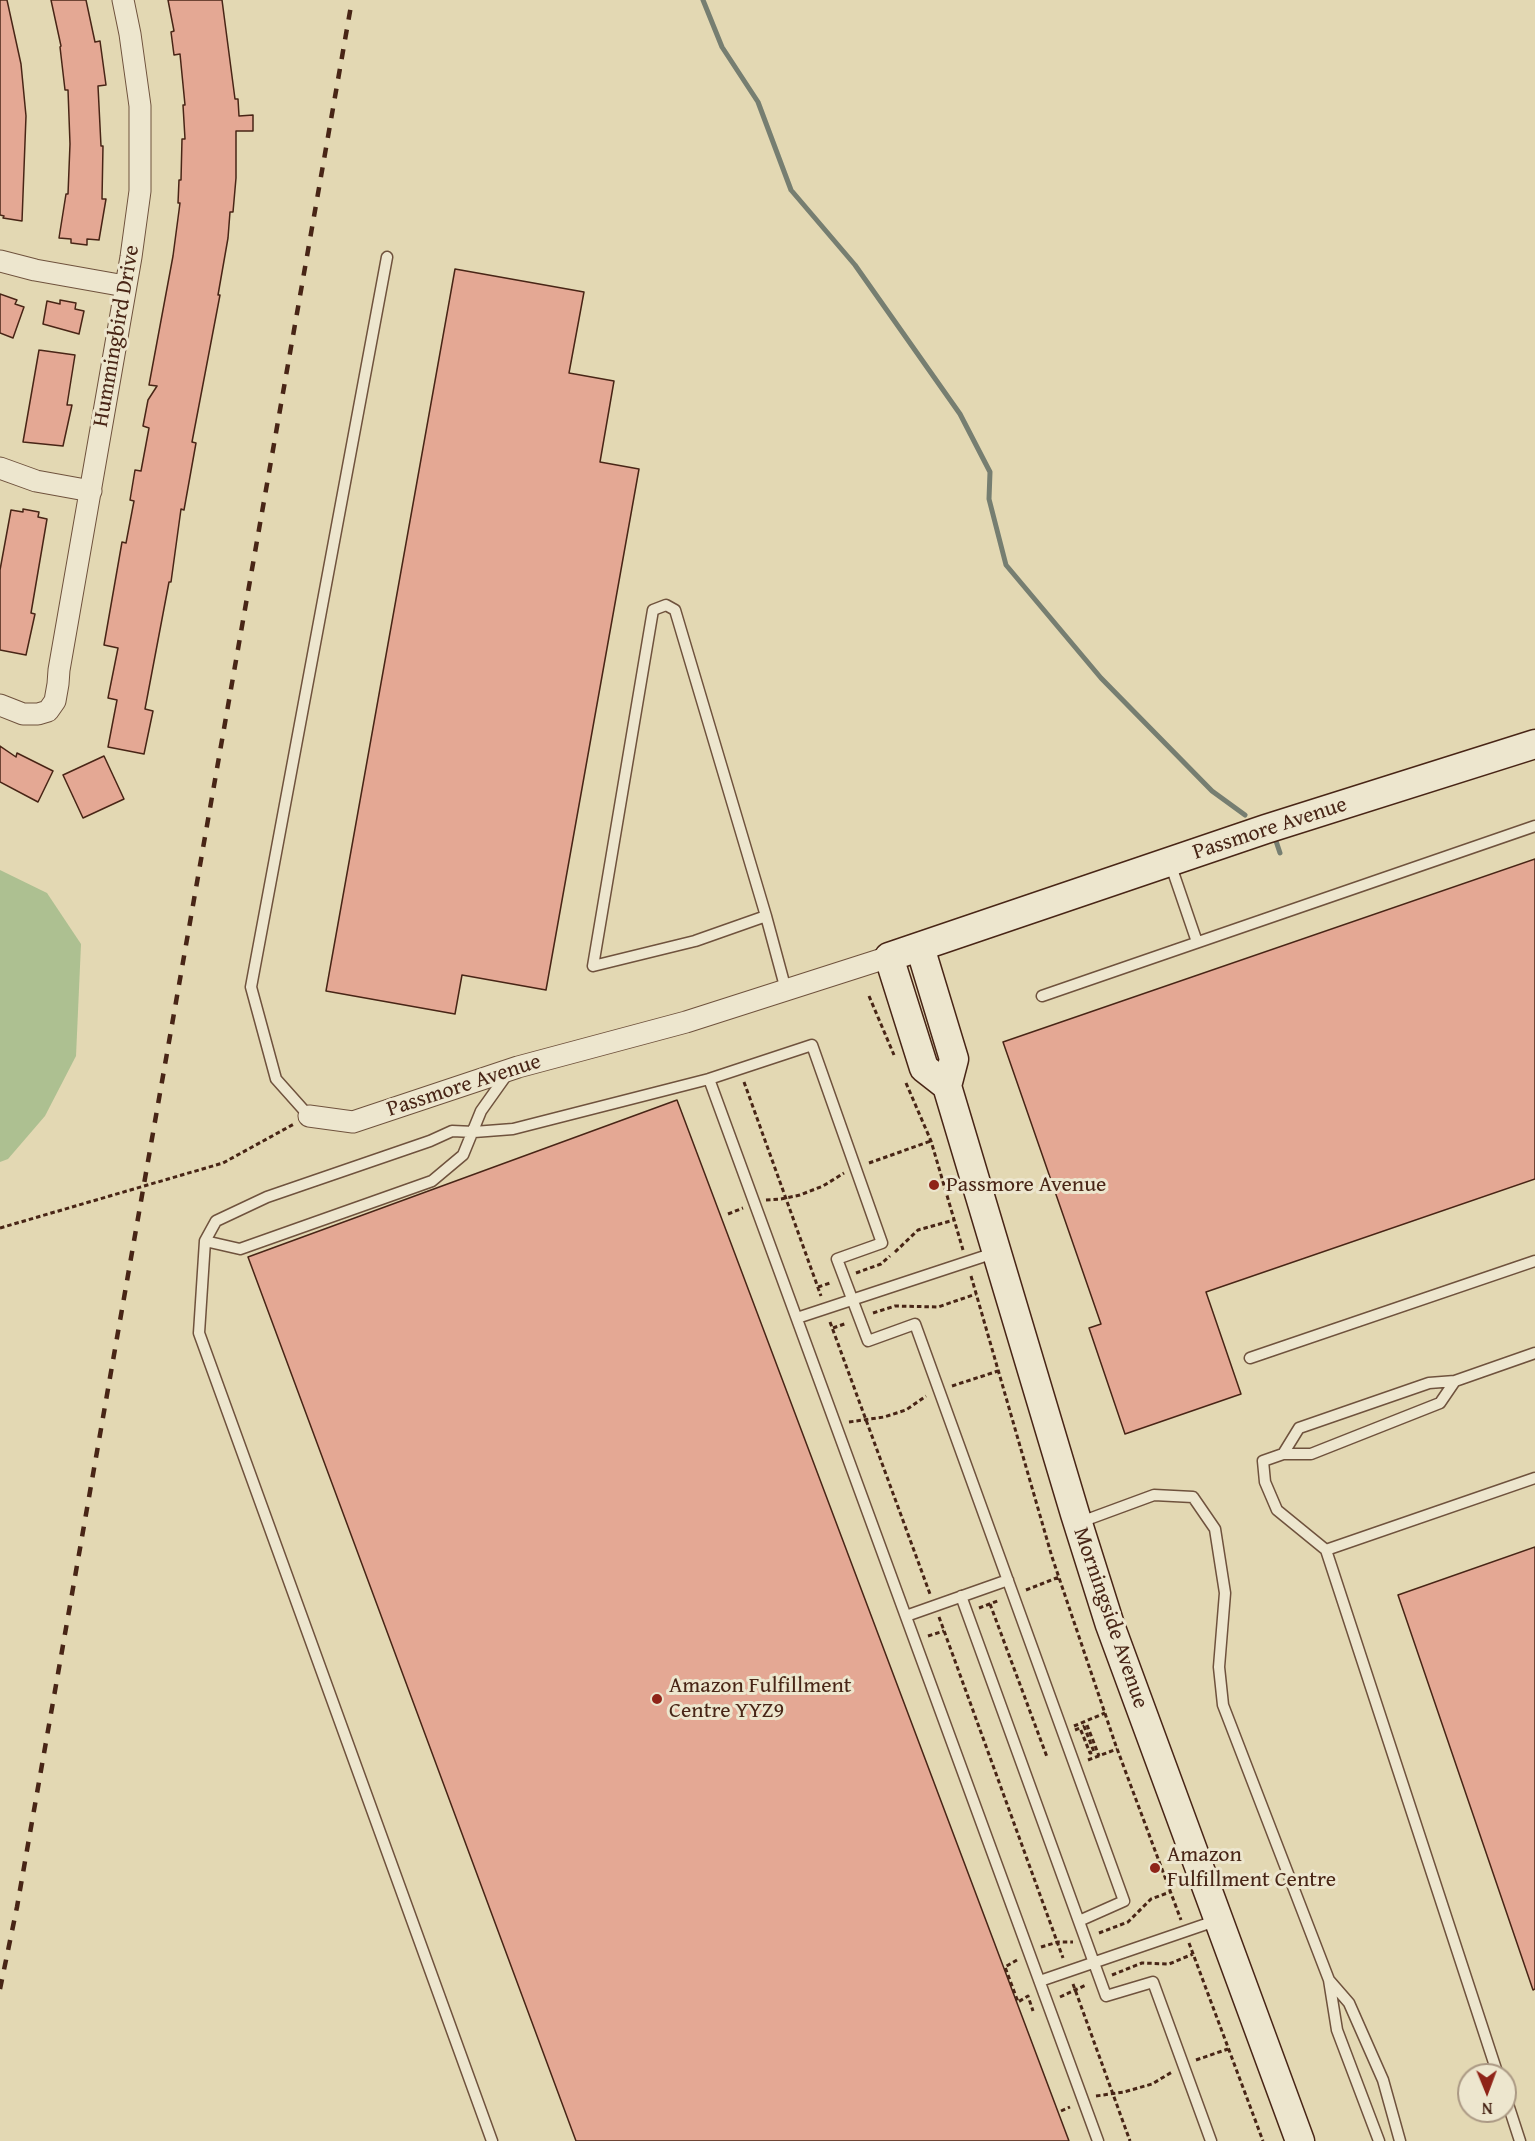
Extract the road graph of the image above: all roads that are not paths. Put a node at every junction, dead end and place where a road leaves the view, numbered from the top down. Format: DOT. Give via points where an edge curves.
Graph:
graph roads {
  1 [pos="123,0"];
  2 [pos="387,257"];
  3 [pos="0,261"];
  4 [pos="125,286"];
  5 [pos="0,468"];
  6 [pos="91,491"];
  7 [pos="0,705"];
  8 [pos="1535,744"];
  9 [pos="1535,826"];
  10 [pos="1170,862"];
  11 [pos="766,916"];
  12 [pos="1197,942"];
  13 [pos="920,947"];
  14 [pos="889,957"];
  15 [pos="786,990"];
  16 [pos="1042,996"];
  17 [pos="510,1070"];
  18 [pos="709,1079"];
  19 [pos="947,1086"];
  20 [pos="309,1116"];
  21 [pos="474,1132"];
  22 [pos="205,1241"];
  23 [pos="997,1252"];
  24 [pos="1535,1261"];
  25 [pos="853,1300"];
  26 [pos="797,1318"];
  27 [pos="1535,1353"];
  28 [pos="1251,1358"];
  29 [pos="1455,1381"];
  30 [pos="1283,1454"];
  31 [pos="1535,1478"];
  32 [pos="1078,1523"];
  33 [pos="1326,1550"];
  34 [pos="1008,1580"];
  35 [pos="961,1596"];
  36 [pos="906,1616"];
  37 [pos="1219,1920"];
  38 [pos="1079,1921"];
  39 [pos="1094,1963"];
  40 [pos="1329,1980"];
  41 [pos="1040,1981"];
  42 [pos="1494,2063"];
  43 [pos="1514,2123"];
  44 [pos="492,2141"];
  45 [pos="1098,2141"];
  46 [pos="1211,2141"];
  47 [pos="1300,2141"];
  48 [pos="1379,2141"];
  49 [pos="1400,2141"];
  50 [pos="1520,2141"];
  1 -- 4 [label="street, Hummingbird Drive" via="136,69 141,148 140,191"];
  2 -- 20 [label="lane" via="251,987 276,1079"];
  3 -- 4 [label="street"];
  4 -- 6 [label="street, Hummingbird Drive"];
  5 -- 6 [label="street"];
  6 -- 7 [label="street, Hummingbird Drive" via="55,701 48,711 38,714 23,714"];
  8 -- 10 [label="main road, Passmore Avenue"];
  9 -- 12 [label="lane"];
  10 -- 12 [label="lane"];
  10 -- 13 [label="main road, Passmore Avenue"];
  11 -- 11 [label="lane" via="675,610 666,604 653,610 593,966 695,941"];
  11 -- 15 [label="lane"];
  12 -- 16 [label="lane"];
  13 -- 14 [label="main road, Passmore Avenue"];
  13 -- 19 [label="main road, Morningside Avenue" via="954,1059"];
  14 -- 15 [label="street, Passmore Avenue"];
  14 -- 19 [label="main road" via="924,1068"];
  15 -- 17 [label="street, Passmore Avenue"];
  17 -- 20 [label="street, Passmore Avenue" via="354,1122"];
  17 -- 21 [label="lane" via="481,1111"];
  18 -- 21 [label="lane" via="513,1129"];
  18 -- 25 [label="lane" via="812,1045 882,1243 837,1259"];
  18 -- 26 [label="lane"];
  19 -- 23 [label="main road, Morningside Avenue"];
  21 -- 22 [label="lane" via="452,1131 267,1197 216,1221"];
  21 -- 22 [label="lane" via="463,1155 432,1181 240,1250"];
  22 -- 44 [label="lane" via="199,1333"];
  23 -- 25 [label="lane"];
  23 -- 32 [label="main road, Morningside Avenue"];
  24 -- 28 [label="lane"];
  25 -- 26 [label="lane"];
  25 -- 34 [label="lane" via="868,1341 915,1324"];
  26 -- 36 [label="lane"];
  27 -- 29 [label="lane"];
  29 -- 30 [label="lane" via="1440,1403 1311,1454"];
  29 -- 30 [label="lane" via="1429,1383 1299,1428"];
  30 -- 33 [label="lane" via="1263,1461 1265,1482 1277,1510"];
  31 -- 33 [label="lane"];
  32 -- 37 [label="main road, Morningside Avenue" via="1110,1625"];
  32 -- 40 [label="lane" via="1155,1495 1193,1497 1215,1529 1225,1593 1219,1667 1223,1706"];
  33 -- 42 [label="lane"];
  34 -- 35 [label="lane"];
  34 -- 38 [label="lane" via="1124,1901"];
  35 -- 36 [label="lane"];
  35 -- 38 [label="lane"];
  36 -- 41 [label="lane"];
  37 -- 39 [label="lane"];
  37 -- 47 [label="main road, Morningside Avenue"];
  38 -- 39 [label="lane"];
  39 -- 41 [label="lane"];
  39 -- 46 [label="lane" via="1106,1996 1153,1982"];
  40 -- 48 [label="lane" via="1337,2030"];
  40 -- 49 [label="lane" via="1349,2003 1383,2080"];
  41 -- 45 [label="lane"];
  43 -- 50 [label="lane"];
}
